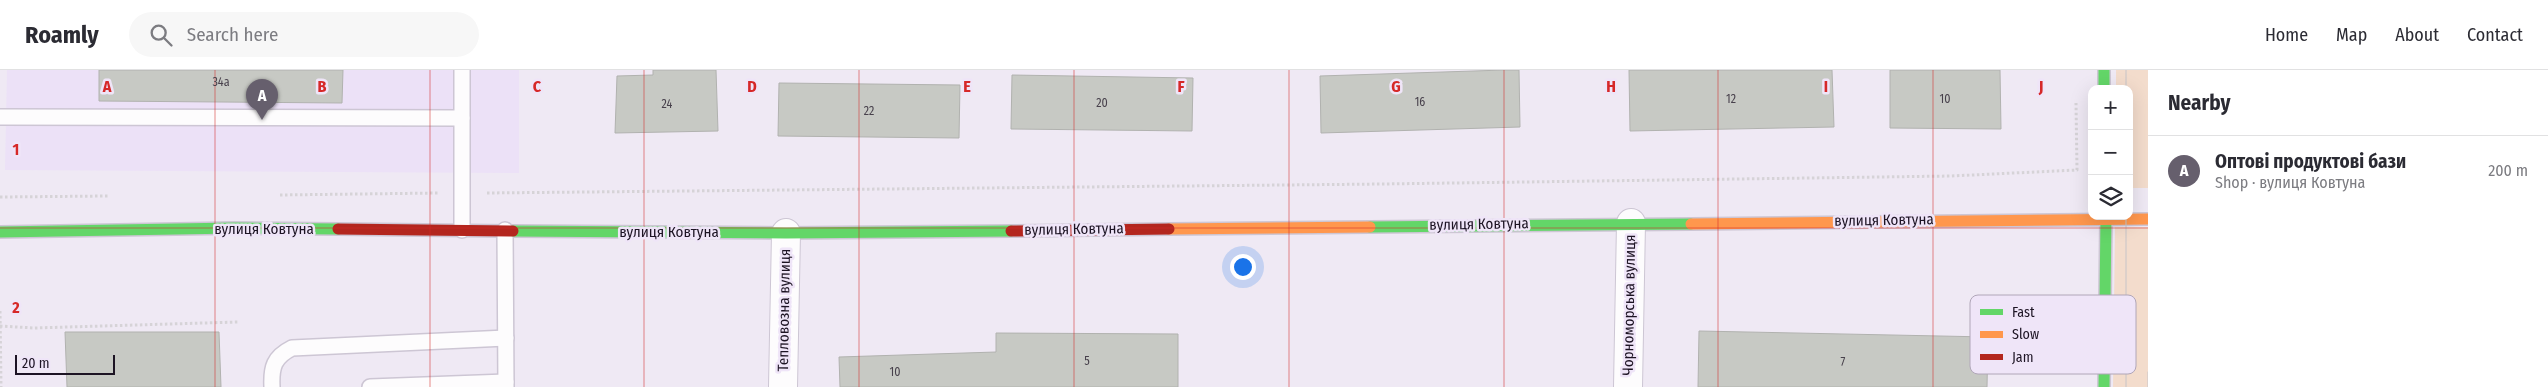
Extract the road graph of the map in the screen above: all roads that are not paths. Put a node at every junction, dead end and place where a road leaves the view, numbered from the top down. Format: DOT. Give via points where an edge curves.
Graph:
graph roads {
  1 [pos="462,70"];
  2 [pos="2104,70"];
  3 [pos="2104,85"];
  4 [pos="0,117"];
  5 [pos="462,118"];
  6 [pos="2088,217"];
  7 [pos="2133,218"];
  8 [pos="2148,219"];
  9 [pos="2106,220"];
  10 [pos="1631,223"];
  11 [pos="462,230"];
  12 [pos="505,230"];
  13 [pos="0,232"];
  14 [pos="786,233"];
  15 [pos="2105,295"];
  16 [pos="506,338"];
  17 [pos="2104,374"];
  18 [pos="506,384"];
  19 [pos="272,387"];
  20 [pos="370,387"];
  21 [pos="783,387"];
  22 [pos="1628,387"];
  23 [pos="2104,387"];
  1 -- 5 [label="lane"];
  2 -- 3 [label="street"];
  4 -- 5 [label="lane"];
  5 -- 11 [label="lane"];
  6 -- 10 [label="street, вулиця Ковтуна"];
  7 -- 8 [label="street, вулиця Ковтуна"];
  9 -- 15 [label="street"];
  10 -- 14 [label="street, вулиця Ковтуна"];
  10 -- 22 [label="street, Чорноморська вулиця"];
  11 -- 12 [label="street, вулиця Ковтуна"];
  11 -- 13 [label="street, вулиця Ковтуна" via="235,228"];
  12 -- 14 [label="street, вулиця Ковтуна"];
  12 -- 16 [label="lane"];
  14 -- 21 [label="street, Тепловозна вулиця"];
  16 -- 18 [label="lane"];
  16 -- 19 [label="lane" via="292,348 273,364"];
  17 -- 23 [label="street"];
  18 -- 20 [label="lane"];
}
